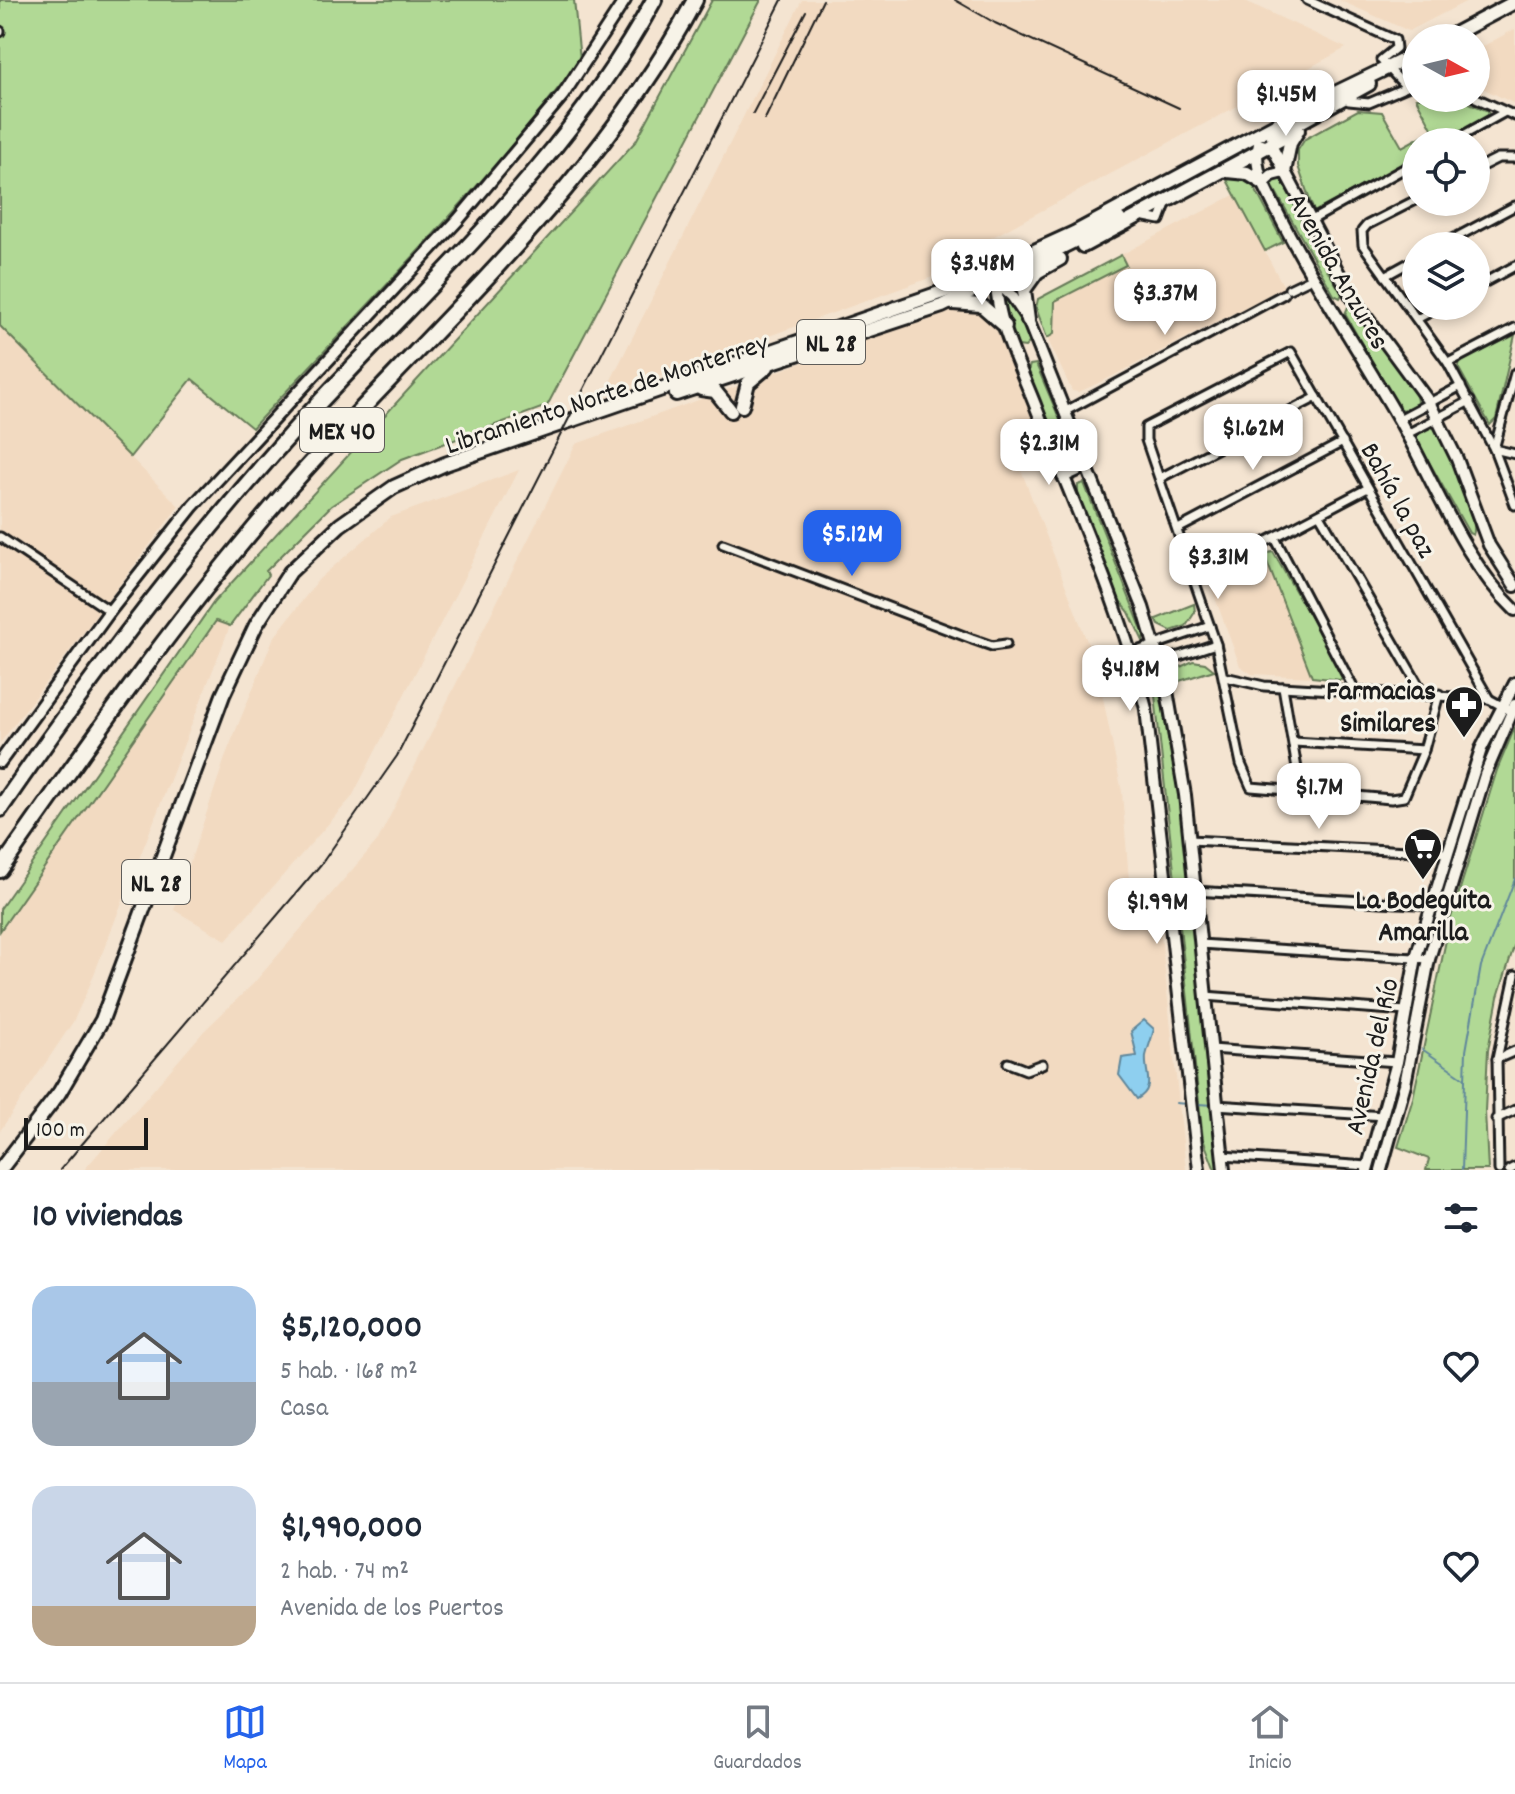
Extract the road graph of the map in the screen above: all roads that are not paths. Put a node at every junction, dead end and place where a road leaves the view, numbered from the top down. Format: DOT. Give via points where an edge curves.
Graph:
graph roads {
  1 [pos="625,0"];
  2 [pos="654,0"];
  3 [pos="695,0"];
  4 [pos="1307,0"];
  5 [pos="1515,2"];
  6 [pos="1474,24"];
  7 [pos="1402,62"];
  8 [pos="1387,71"];
  9 [pos="1402,84"];
  10 [pos="1402,87"];
  11 [pos="1325,98"];
  12 [pos="1349,101"];
  13 [pos="1490,105"];
  14 [pos="1505,112"];
  15 [pos="1515,116"];
  16 [pos="1476,128"];
  17 [pos="1298,130"];
  18 [pos="1262,148"];
  19 [pos="1515,158"];
  20 [pos="1490,162"];
  21 [pos="1402,170"];
  22 [pos="1227,171"];
  23 [pos="1284,172"];
  24 [pos="1189,173"];
  25 [pos="1263,183"];
  26 [pos="1515,206"];
  27 [pos="1402,207"];
  28 [pos="1309,222"];
  29 [pos="1119,229"];
  30 [pos="1466,232"];
  31 [pos="1079,237"];
  32 [pos="1515,266"];
  33 [pos="1402,267"];
  34 [pos="1035,273"];
  35 [pos="1385,276"];
  36 [pos="1314,277"];
  37 [pos="1490,279"];
  38 [pos="996,282"];
  39 [pos="1351,296"];
  40 [pos="1402,299"];
  41 [pos="942,306"];
  42 [pos="896,307"];
  43 [pos="1332,308"];
  44 [pos="1028,320"];
  45 [pos="1418,320"];
  46 [pos="1005,326"];
  47 [pos="1515,328"];
  48 [pos="772,363"];
  49 [pos="1448,363"];
  50 [pos="1515,373"];
  51 [pos="1461,386"];
  52 [pos="686,391"];
  53 [pos="1317,397"];
  54 [pos="1512,397"];
  55 [pos="1470,401"];
  56 [pos="1429,402"];
  57 [pos="1064,412"];
  58 [pos="1438,418"];
  59 [pos="1399,419"];
  60 [pos="1407,434"];
  61 [pos="1343,442"];
  62 [pos="1494,449"];
  63 [pos="1515,454"];
  64 [pos="1087,466"];
  65 [pos="1063,477"];
  66 [pos="1160,478"];
  67 [pos="1368,488"];
  68 [pos="1515,505"];
  69 [pos="1320,515"];
  70 [pos="1178,529"];
  71 [pos="1485,535"];
  72 [pos="0,537"];
  73 [pos="1275,538"];
  74 [pos="723,544"];
  75 [pos="1468,545"];
  76 [pos="1195,579"];
  77 [pos="286,581"];
  78 [pos="1515,586"];
  79 [pos="1515,610"];
  80 [pos="110,611"];
  81 [pos="1210,626"];
  82 [pos="1006,644"];
  83 [pos="1155,644"];
  84 [pos="1216,644"];
  85 [pos="1131,653"];
  86 [pos="1160,662"];
  87 [pos="1136,670"];
  88 [pos="1225,677"];
  89 [pos="1515,683"];
  90 [pos="1283,687"];
  91 [pos="1355,691"];
  92 [pos="1423,693"];
  93 [pos="1439,694"];
  94 [pos="1489,699"];
  95 [pos="1501,705"];
  96 [pos="1513,708"];
  97 [pos="1294,742"];
  98 [pos="1424,750"];
  99 [pos="0,762"];
  100 [pos="1301,792"];
  101 [pos="0,809"];
  102 [pos="1189,840"];
  103 [pos="1448,853"];
  104 [pos="0,870"];
  105 [pos="1194,891"];
  106 [pos="1432,905"];
  107 [pos="1200,944"];
  108 [pos="1416,957"];
  109 [pos="1429,959"];
  110 [pos="1515,975"];
  111 [pos="1512,995"];
  112 [pos="1205,996"];
  113 [pos="1406,1011"];
  114 [pos="1211,1049"];
  115 [pos="1515,1051"];
  116 [pos="1497,1059"];
  117 [pos="1397,1062"];
  118 [pos="1008,1063"];
  119 [pos="1042,1064"];
  120 [pos="1216,1105"];
  121 [pos="1515,1110"];
  122 [pos="1496,1119"];
  123 [pos="1383,1120"];
  124 [pos="1394,1128"];
  125 [pos="1222,1156"];
  126 [pos="1515,1167"];
  127 [pos="1368,1168"];
  128 [pos="0,1170"];
  129 [pos="1199,1170"];
  130 [pos="1224,1170"];
  131 [pos="1381,1170"];
  132 [pos="1499,1170"];
  133 [pos="1509,1170"];
  1 -- 80 [label="street" via="563,95 458,220 218,478"];
  2 -- 101 [label="highway, MEX 40" via="621,59 558,146 202,536 108,656"];
  3 -- 104 [label="highway, MEX 40" via="651,77 582,171 240,545 142,669"];
  4 -- 8 [label="street" via="1395,40 1396,48 1381,60"];
  5 -- 6 [label="main road"];
  7 -- 8 [label="main road, Libramiento Norte de Monterrey / NL 28"];
  8 -- 9 [label="street"];
  8 -- 11 [label="main road, Libramiento Norte de Monterrey / NL 28"];
  8 -- 12 [label="main road"];
  8 -- 18 [label="main road, Libramiento Norte de Monterrey / NL 28"];
  10 -- 12 [label="street" via="1369,103"];
  11 -- 18 [label="main road" via="1261,138"];
  11 -- 24 [label="main road, Libramiento Norte de Monterrey / NL 28"];
  12 -- 17 [label="main road"];
  13 -- 14 [label="street"];
  14 -- 15 [label="street"];
  14 -- 16 [label="street"];
  17 -- 18 [label="main road"];
  17 -- 23 [label="main road"];
  18 -- 22 [label="main road"];
  18 -- 23 [label="street, Avenida Anzures"];
  18 -- 24 [label="main road" via="1244,146"];
  18 -- 25 [label="street, Avenida Anzures"];
  18 -- 31 [label="main road, Libramiento Norte de Monterrey / NL 28"];
  19 -- 20 [label="street"];
  21 -- 28 [label="street"];
  22 -- 25 [label="main road" via="1247,173"];
  22 -- 29 [label="main road"];
  23 -- 25 [label="street"];
  23 -- 28 [label="street, Avenida Anzures"];
  24 -- 31 [label="main road, Libramiento Norte de Monterrey / NL 28"];
  25 -- 36 [label="street, Avenida Anzures"];
  26 -- 30 [label="street"];
  27 -- 35 [label="street" via="1362,231 1363,245"];
  28 -- 39 [label="street, Avenida Anzures"];
  29 -- 31 [label="main road"];
  29 -- 34 [label="main road"];
  31 -- 34 [label="main road"];
  31 -- 38 [label="main road" via="1004,273"];
  31 -- 42 [label="main road, Libramiento Norte de Monterrey / NL 28"];
  32 -- 37 [label="street"];
  33 -- 35 [label="street"];
  34 -- 44 [label="main road" via="1024,290"];
  35 -- 40 [label="street"];
  36 -- 43 [label="street, Avenida Anzures"];
  36 -- 57 [label="street"];
  38 -- 41 [label="main road, Libramiento Norte de Monterrey / NL 28"];
  38 -- 42 [label="main road"];
  38 -- 44 [label="street"];
  38 -- 46 [label="street"];
  39 -- 43 [label="street"];
  39 -- 56 [label="street, Avenida Anzures"];
  41 -- 46 [label="main road" via="981,305"];
  41 -- 48 [label="main road, Libramiento Norte de Monterrey / NL 28"];
  42 -- 77 [label="main road, Libramiento Norte de Monterrey / NL 28" via="426,471 357,511"];
  43 -- 59 [label="street, Avenida Anzures"];
  44 -- 57 [label="street"];
  45 -- 49 [label="street"];
  46 -- 65 [label="street"];
  47 -- 49 [label="street"];
  48 -- 52 [label="main road, Libramiento Norte de Monterrey / NL 28"];
  48 -- 52 [label="main road" via="748,383 736,409 715,391"];
  49 -- 51 [label="street"];
  50 -- 54 [label="street"];
  51 -- 55 [label="street"];
  51 -- 56 [label="street"];
  52 -- 77 [label="main road, Libramiento Norte de Monterrey / NL 28" via="432,474 360,515"];
  53 -- 61 [label="street, Bahía la paz"];
  53 -- 66 [label="street"];
  53 -- 66 [label="street, Bahía la paz" via="1291,352 1153,422 1144,429"];
  54 -- 62 [label="street"];
  55 -- 58 [label="street"];
  55 -- 62 [label="street"];
  56 -- 58 [label="street, Avenida Anzures"];
  56 -- 59 [label="street"];
  57 -- 64 [label="street"];
  58 -- 60 [label="street"];
  58 -- 71 [label="street, Avenida Anzures"];
  59 -- 60 [label="street, Avenida Anzures"];
  60 -- 75 [label="street, Avenida Anzures"];
  61 -- 67 [label="street, Bahía la paz"];
  61 -- 70 [label="street"];
  62 -- 63 [label="street"];
  62 -- 68 [label="street"];
  64 -- 65 [label="street"];
  64 -- 83 [label="street"];
  65 -- 85 [label="street"];
  66 -- 70 [label="street, Bahía la paz"];
  67 -- 69 [label="street"];
  67 -- 94 [label="street, Bahía la paz"];
  69 -- 73 [label="street"];
  69 -- 92 [label="street"];
  70 -- 76 [label="street, Bahía la paz"];
  71 -- 75 [label="street"];
  71 -- 78 [label="street, Avenida Anzures"];
  72 -- 80 [label="street"];
  73 -- 76 [label="street"];
  73 -- 91 [label="street"];
  74 -- 82 [label="street" via="972,639 992,646"];
  75 -- 79 [label="street, Avenida Anzures"];
  76 -- 81 [label="street, Bahía la paz"];
  77 -- 128 [label="main road, Libramiento Norte de Monterrey / NL 28" via="256,625 223,695 102,1020 59,1093"];
  80 -- 99 [label="street"];
  81 -- 83 [label="street"];
  81 -- 84 [label="street, Bahía la paz"];
  83 -- 85 [label="street"];
  83 -- 86 [label="street"];
  84 -- 86 [label="street"];
  84 -- 88 [label="street, Bahía la paz"];
  85 -- 87 [label="street"];
  86 -- 87 [label="street"];
  86 -- 102 [label="street" via="1177,741"];
  87 -- 129 [label="street" via="1160,817"];
  88 -- 90 [label="street"];
  88 -- 100 [label="street, Bahía la paz" via="1247,782 1259,790"];
  89 -- 95 [label="street, Avenida del Río"];
  90 -- 91 [label="street"];
  90 -- 97 [label="street"];
  91 -- 92 [label="street"];
  92 -- 93 [label="street"];
  93 -- 94 [label="street"];
  93 -- 98 [label="street, Bahía la paz"];
  94 -- 95 [label="street"];
  95 -- 96 [label="street"];
  95 -- 103 [label="street, Avenida del Río"];
  96 -- 109 [label="street, Avenida del Río" via="1485,775"];
  97 -- 98 [label="street"];
  97 -- 100 [label="street"];
  98 -- 100 [label="street, Bahía la paz" via="1404,797"];
  102 -- 103 [label="street"];
  102 -- 105 [label="street"];
  103 -- 106 [label="street, Avenida del Río"];
  105 -- 106 [label="street"];
  105 -- 107 [label="street"];
  106 -- 108 [label="street, Avenida del Río"];
  107 -- 108 [label="street"];
  107 -- 112 [label="street"];
  108 -- 109 [label="street"];
  108 -- 113 [label="street, Avenida del Río"];
  109 -- 124 [label="street, Avenida del Río"];
  110 -- 111 [label="street"];
  111 -- 116 [label="street"];
  112 -- 113 [label="street"];
  112 -- 114 [label="street"];
  113 -- 117 [label="street, Avenida del Río"];
  114 -- 117 [label="street"];
  114 -- 120 [label="street"];
  115 -- 116 [label="street"];
  116 -- 122 [label="street"];
  117 -- 123 [label="street, Avenida del Río"];
  118 -- 119 [label="street" via="1026,1070"];
  120 -- 123 [label="street"];
  120 -- 125 [label="street"];
  121 -- 122 [label="street"];
  122 -- 132 [label="street"];
  123 -- 124 [label="street"];
  123 -- 127 [label="street, Avenida del Río"];
  124 -- 131 [label="street, Avenida del Río"];
  125 -- 127 [label="street"];
  125 -- 130 [label="street"];
  126 -- 133 [label="street"];
}
